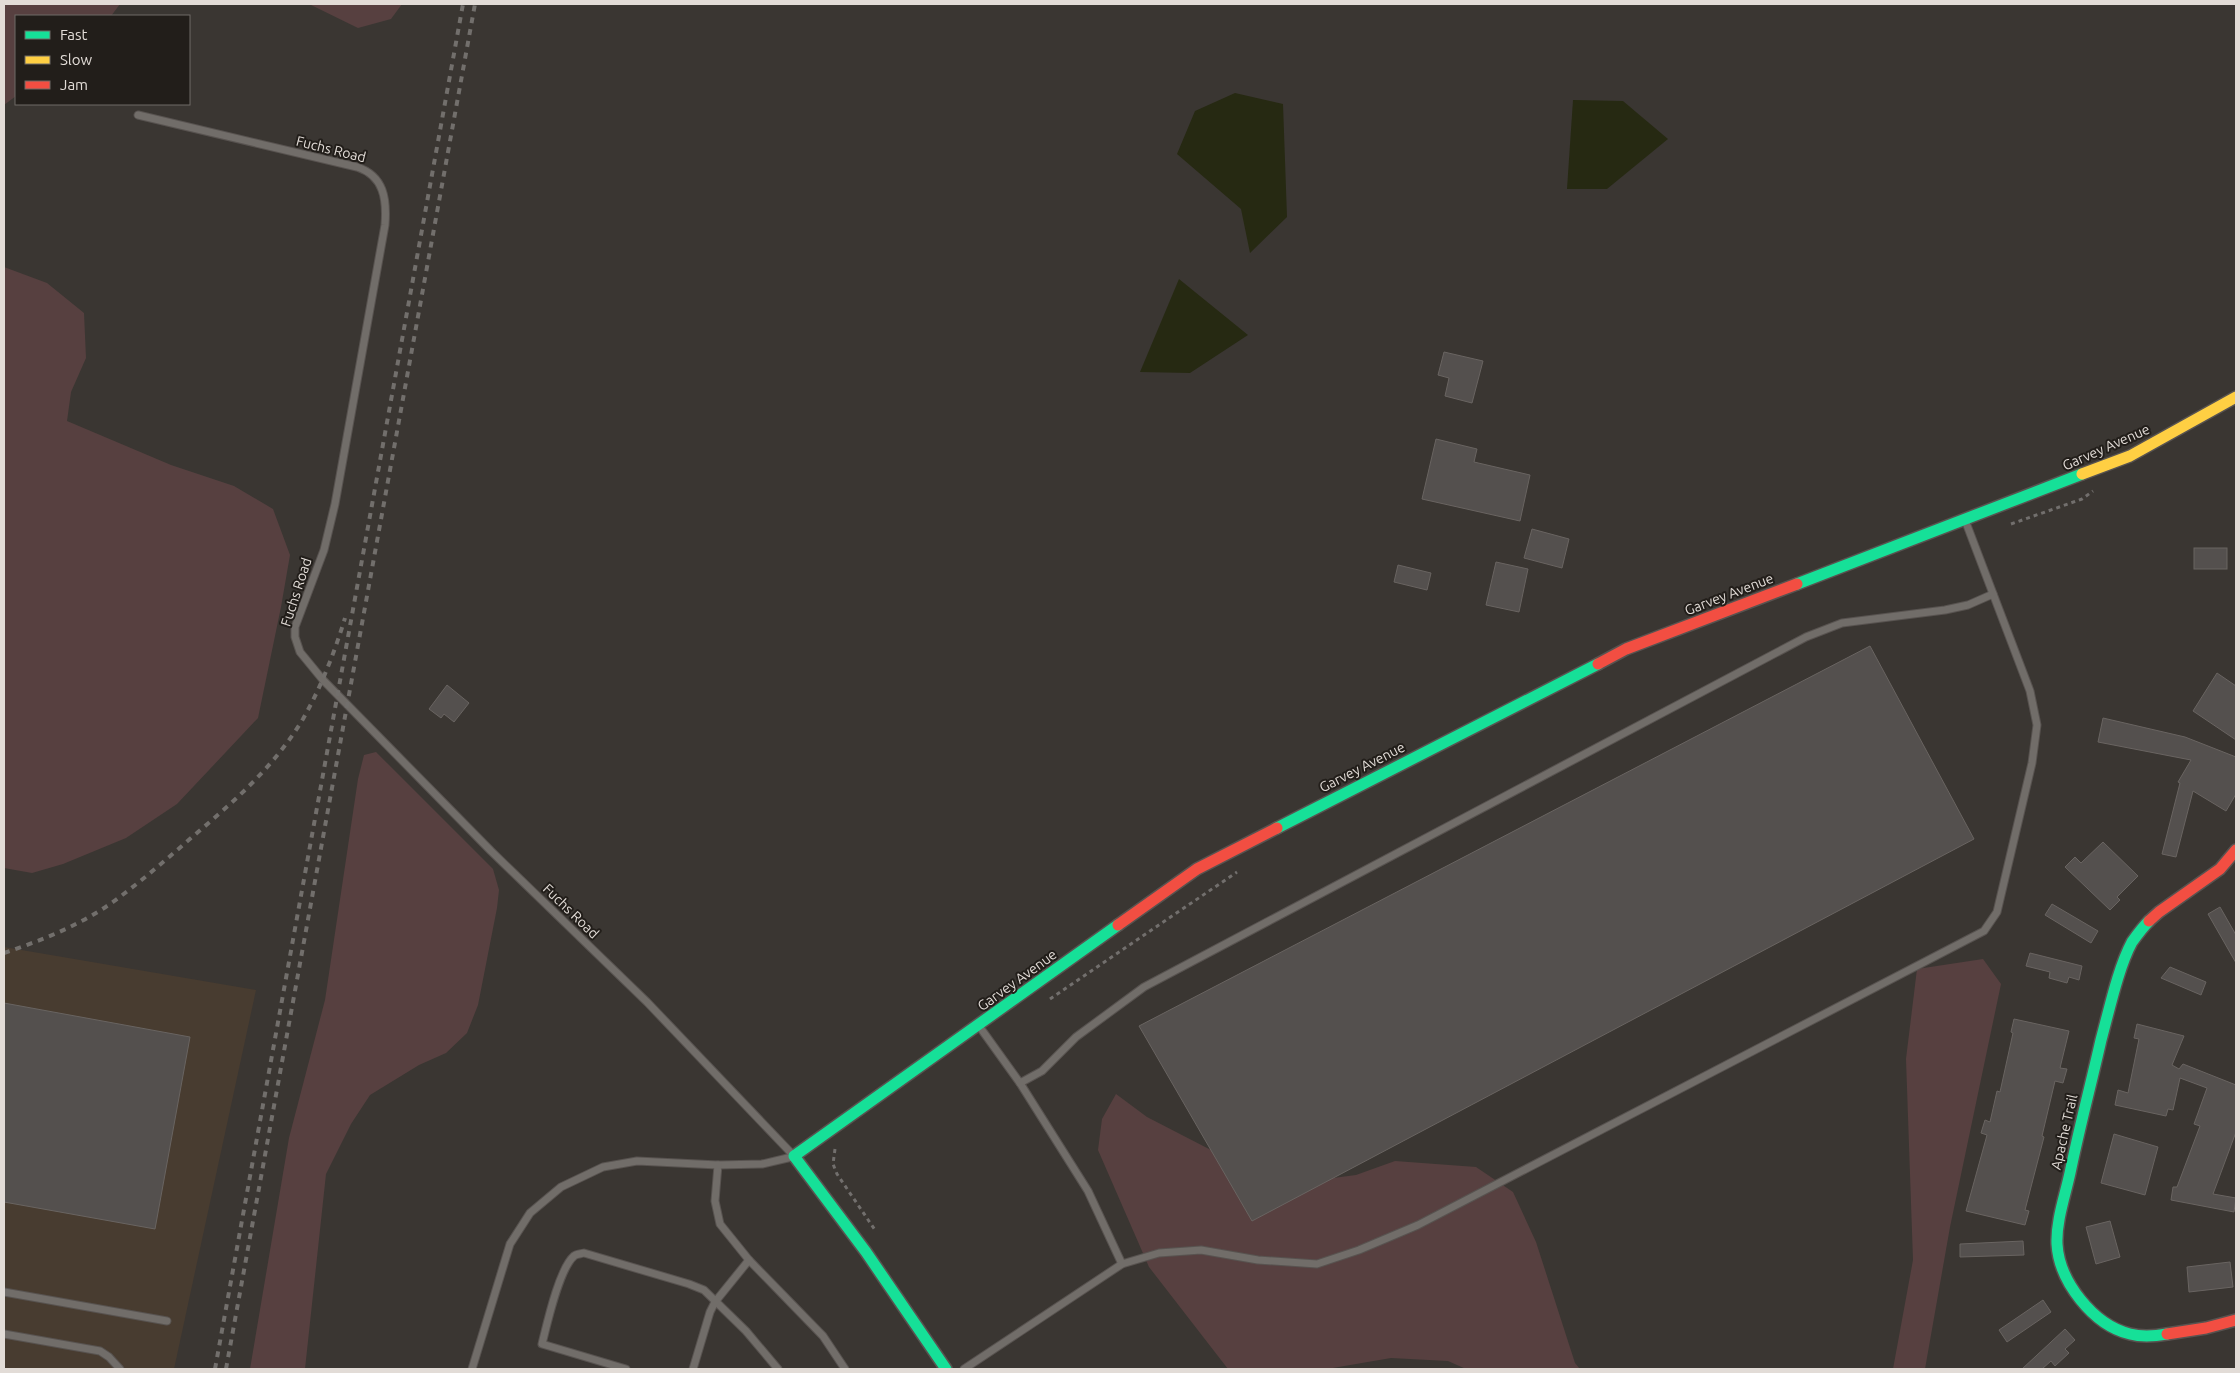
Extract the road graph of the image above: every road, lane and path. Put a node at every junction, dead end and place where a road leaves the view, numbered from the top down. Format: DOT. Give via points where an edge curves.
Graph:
graph roads {
  1 [pos="138,115"];
  2 [pos="2236,397"];
  3 [pos="1965,520"];
  4 [pos="1993,594"];
  5 [pos="2236,850"];
  6 [pos="979,1026"];
  7 [pos="1020,1083"];
  8 [pos="794,1156"];
  9 [pos="718,1165"];
  10 [pos="749,1260"];
  11 [pos="1122,1264"];
  12 [pos="4,1292"];
  13 [pos="715,1302"];
  14 [pos="2236,1320"];
  15 [pos="167,1321"];
  16 [pos="4,1334"];
  17 [pos="120,1369"];
  18 [pos="472,1369"];
  19 [pos="626,1369"];
  20 [pos="693,1369"];
  21 [pos="778,1369"];
  22 [pos="845,1369"];
  23 [pos="946,1369"];
  24 [pos="964,1369"];
  1 -- 8 [label="lane, Fuchs Road" via="357,166 368,171 379,183 386,210 385,224 335,504 324,550 295,627 300,652 336,694 491,852 647,1002"];
  2 -- 3 [label="street, Garvey Avenue" via="2130,456"];
  3 -- 4 [label="lane"];
  3 -- 6 [label="street, Garvey Avenue" via="1626,649 1432,748 1197,869"];
  4 -- 7 [label="lane" via="1968,605 1842,623 1806,638 1144,987 1076,1038 1042,1071"];
  4 -- 11 [label="lane" via="2030,691 2036,726 2032,763 1997,912 1984,931 1418,1226 1360,1250 1317,1264 1258,1260 1201,1250 1159,1253"];
  5 -- 14 [label="street, Apache Trail" via="2220,869 2158,912 2132,943 2112,997 2058,1228 2064,1271 2073,1292 2102,1319 2129,1334 2156,1336"];
  6 -- 7 [label="lane"];
  6 -- 8 [label="street, Garvey Avenue"];
  7 -- 11 [label="lane" via="1088,1191"];
  8 -- 9 [label="lane" via="762,1164"];
  8 -- 23 [label="street" via="866,1252"];
  9 -- 10 [label="lane" via="716,1201 720,1224"];
  9 -- 18 [label="lane" via="637,1161 603,1167 561,1188 530,1213 510,1244"];
  10 -- 13 [label="lane"];
  10 -- 22 [label="lane" via="823,1336"];
  11 -- 24 [label="lane"];
  12 -- 15 [label="lane"];
  13 -- 19 [label="lane" via="704,1290 689,1284 584,1253 575,1255 568,1263 556,1293 542,1344"];
  13 -- 20 [label="lane"];
  13 -- 21 [label="lane" via="746,1331"];
  16 -- 17 [label="lane" via="100,1351"];
}
